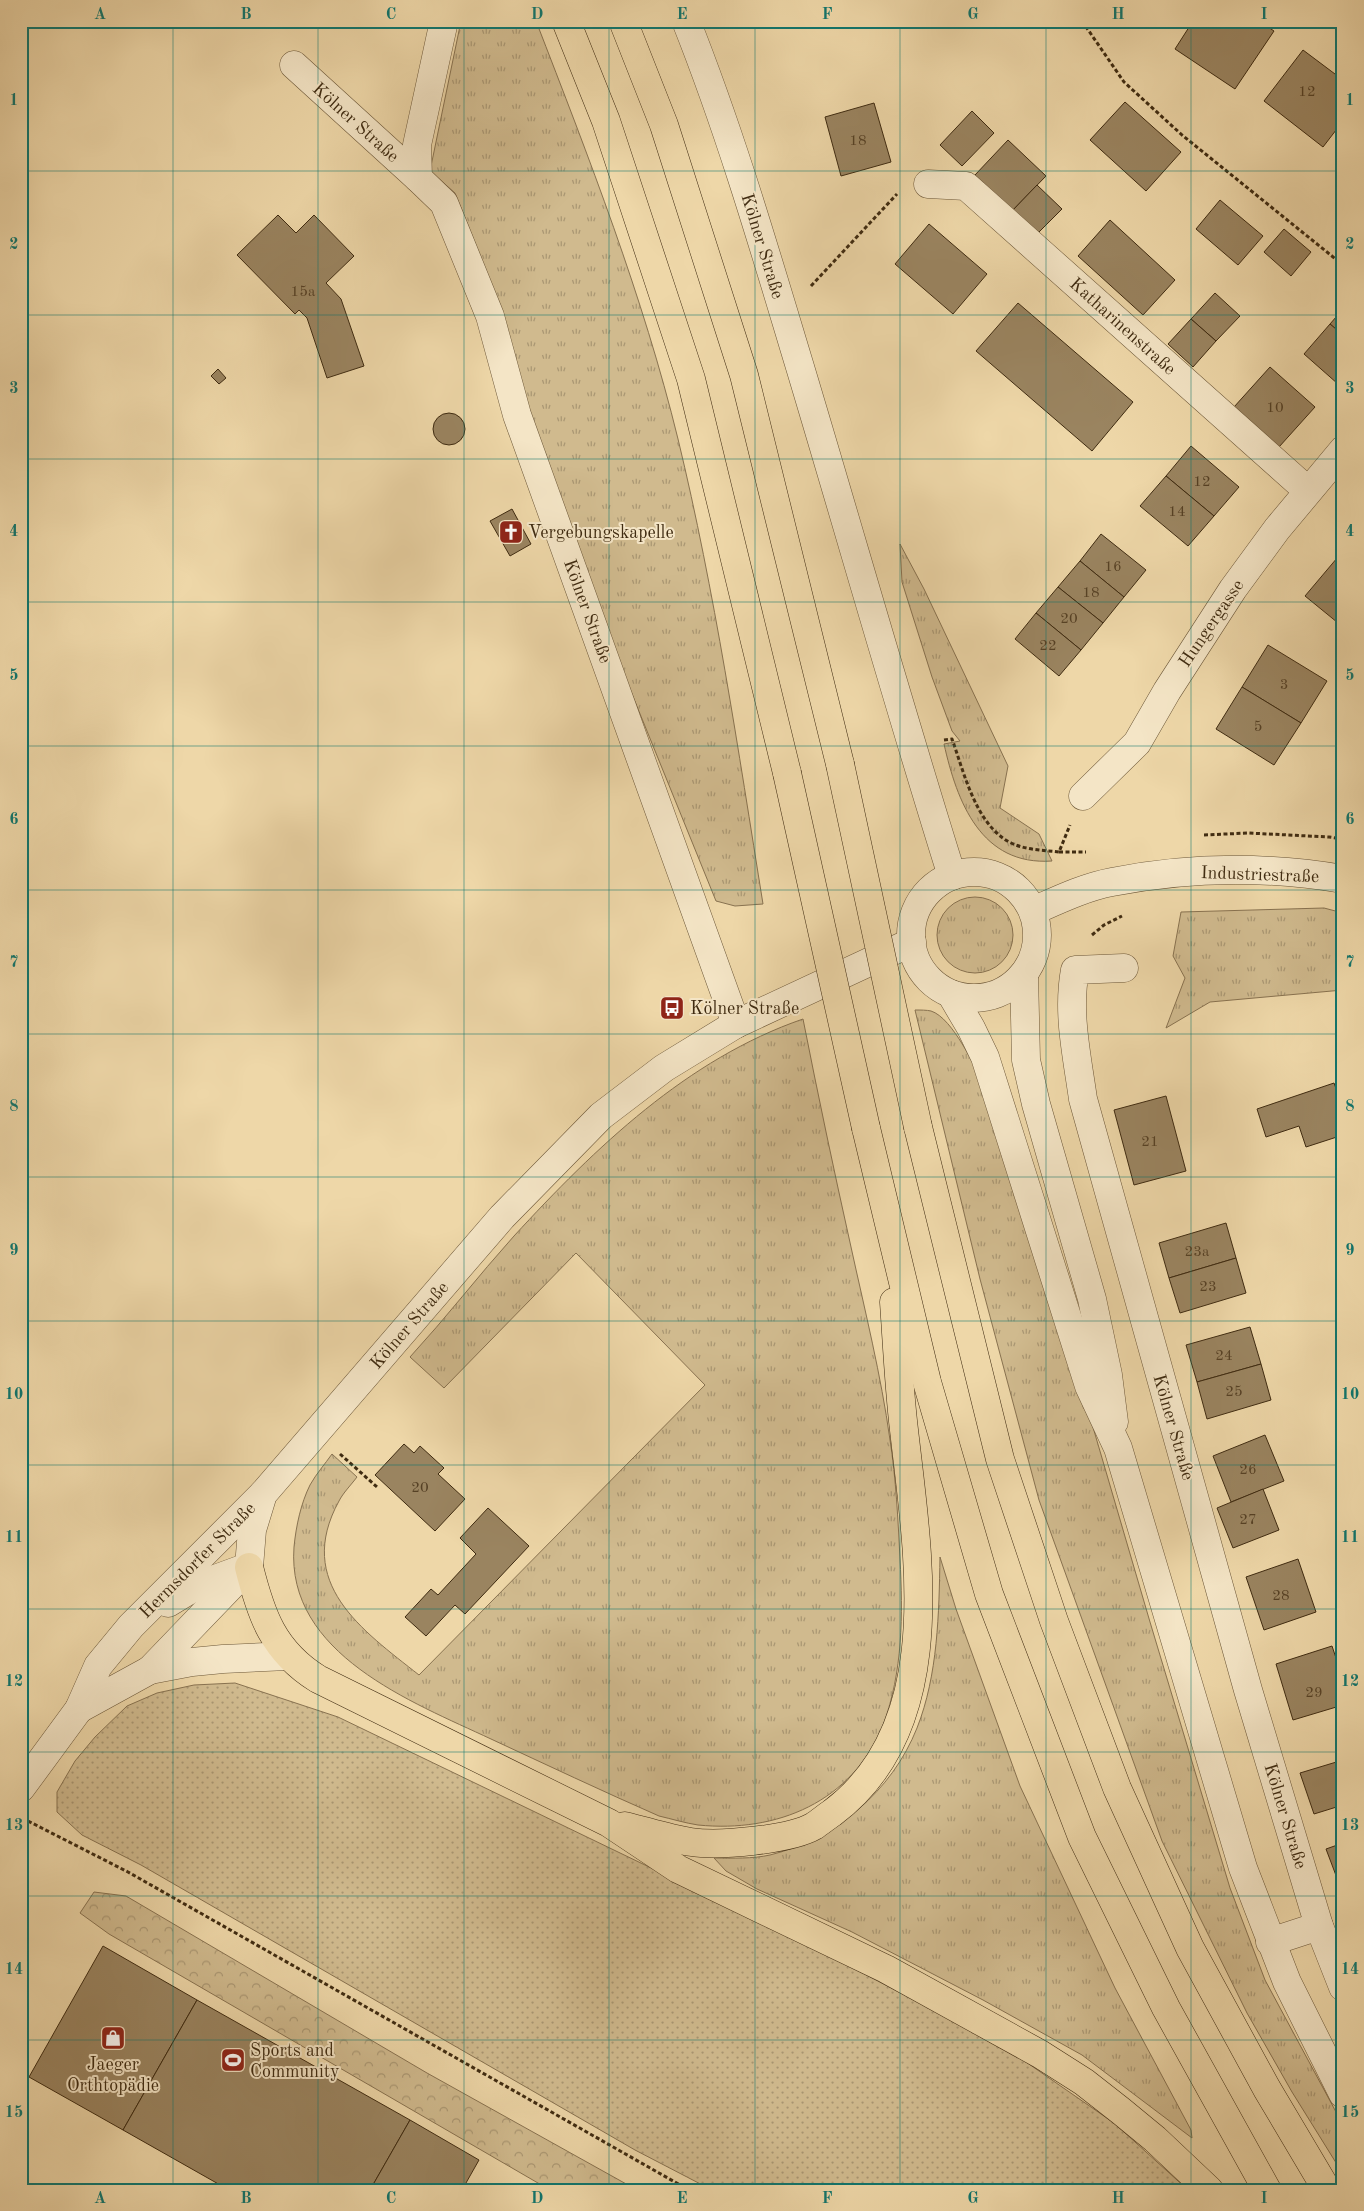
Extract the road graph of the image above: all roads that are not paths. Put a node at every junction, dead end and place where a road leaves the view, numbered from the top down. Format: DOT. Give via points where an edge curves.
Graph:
graph roads {
  1 [pos="444,21"];
  2 [pos="566,21"];
  3 [pos="623,21"];
  4 [pos="686,21"];
  5 [pos="294,65"];
  6 [pos="418,178"];
  7 [pos="928,184"];
  8 [pos="1343,450"];
  9 [pos="1307,490"];
  10 [pos="1082,796"];
  11 [pos="952,876"];
  12 [pos="1343,879"];
  13 [pos="1033,911"];
  14 [pos="912,942"];
  15 [pos="1124,968"];
  16 [pos="1024,974"];
  17 [pos="951,994"];
  18 [pos="736,1024"];
  19 [pos="891,1238"];
  20 [pos="1118,1448"];
  21 [pos="264,1494"];
  22 [pos="249,1567"];
  23 [pos="131,1626"];
  24 [pos="288,1656"];
  25 [pos="150,1670"];
  26 [pos="80,1709"];
  27 [pos="21,1788"];
  28 [pos="609,1822"];
  29 [pos="1319,1926"];
  30 [pos="1270,1942"];
  31 [pos="1343,1987"];
  32 [pos="1343,2094"];
  33 [pos="1210,2190"];
  34 [pos="1267,2190"];
  35 [pos="1327,2190"];
  1 -- 6 [label="street, Kölner Straße" via="417,145"];
  2 -- 19 [label="highway, bridge" via="606,122 691,379 787,773"];
  3 -- 35 [label="highway, bridge" via="664,125 744,375 840,764 918,1126 1000,1459 1054,1621 1117,1788 1190,1948"];
  4 -- 11 [label="street, Kölner Straße" via="710,81 758,226"];
  5 -- 6 [label="street, Kölner Straße"];
  6 -- 18 [label="street, Kölner Straße" via="444,203 490,316 518,415"];
  7 -- 9 [label="street, Katharinenstraße" via="966,186"];
  8 -- 9 [label="street, Hungergasse"];
  9 -- 10 [label="street, Hungergasse" via="1233,590 1166,691 1137,743"];
  11 -- 13 [label="street" via="974,872 995,875 1017,889"];
  11 -- 14 [label="street" via="934,886 918,906 912,926"];
  12 -- 13 [label="street, Industriestraße" via="1300,872 1206,869 1110,882"];
  13 -- 16 [label="street" via="1037,943"];
  14 -- 17 [label="street" via="915,957 926,975"];
  14 -- 18 [label="street, Kölner Straße"];
  15 -- 29 [label="street, Kölner Straße" via="1075,970 1072,1021 1083,1099 1243,1672"];
  16 -- 17 [label="street" via="1011,986 991,996 973,998"];
  16 -- 20 [label="street" via="1026,1060 1092,1299 1108,1375"];
  17 -- 20 [label="street" via="984,1057 1089,1386"];
  18 -- 21 [label="street, Kölner Straße" via="664,1068 601,1116 502,1217"];
  19 -- 28 [label="highway" via="897,1353 920,1592 913,1667 901,1718 880,1765 848,1801 812,1827 762,1841 692,1842"];
  19 -- 34 [label="highway" via="927,1382 989,1594 1082,1837 1166,2008"];
  20 -- 30 [label="street" via="1243,1868"];
  21 -- 22 [label="street, Kölner Straße" via="252,1530"];
  21 -- 23 [label="street, Hermsdorfer Straße"];
  22 -- 23 [label="street, Hermsdorfer Straße" via="196,1586"];
  22 -- 24 [label="highway" via="259,1607"];
  22 -- 25 [label="street, Hermsdorfer Straße"];
  23 -- 26 [label="street, Hermsdorfer Straße" via="98,1666"];
  24 -- 25 [label="street, Hermsdorfer Straße" via="192,1662"];
  24 -- 28 [label="highway" via="318,1680"];
  25 -- 26 [label="street, Hermsdorfer Straße"];
  26 -- 27 [label="street, Hermsdorfer Straße"];
  28 -- 33 [label="highway" via="678,1869 886,1969 1040,2054 1121,2111"];
  29 -- 30 [label="street"];
  29 -- 31 [label="street, Kölner Straße"];
  30 -- 32 [label="street"];
}
